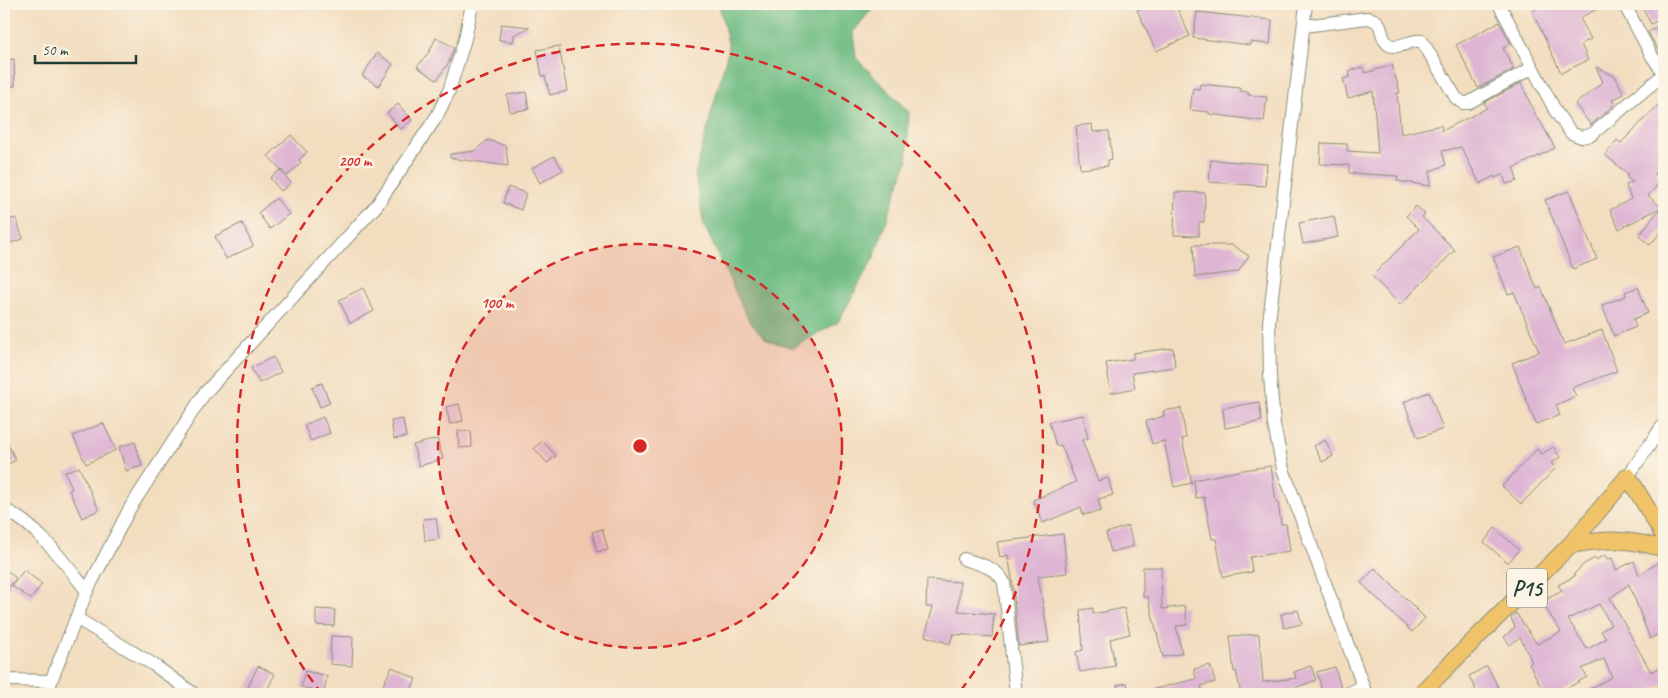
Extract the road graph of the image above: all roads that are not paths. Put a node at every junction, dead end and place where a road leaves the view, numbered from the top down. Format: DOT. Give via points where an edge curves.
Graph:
graph roads {
  1 [pos="472,4"];
  2 [pos="1306,4"];
  3 [pos="1499,4"];
  4 [pos="1624,4"];
  5 [pos="1304,26"];
  6 [pos="1532,68"];
  7 [pos="1664,74"];
  8 [pos="1664,424"];
  9 [pos="1628,476"];
  10 [pos="4,509"];
  11 [pos="1664,536"];
  12 [pos="1570,545"];
  13 [pos="1664,549"];
  14 [pos="964,559"];
  15 [pos="87,591"];
  16 [pos="76,618"];
  17 [pos="4,676"];
  18 [pos="51,681"];
  19 [pos="1364,690"];
  20 [pos="48,694"];
  21 [pos="194,694"];
  22 [pos="1016,694"];
  23 [pos="1347,694"];
  24 [pos="1420,694"];
  1 -- 15 [label="street" via="450,91 427,132 377,205 204,394 130,508"];
  2 -- 5 [label="street"];
  3 -- 6 [label="street"];
  4 -- 7 [label="street"];
  5 -- 6 [label="street" via="1368,18 1379,24 1390,45 1422,41 1456,98 1463,103"];
  5 -- 19 [label="street" via="1269,322 1273,416 1283,469"];
  6 -- 7 [label="street" via="1556,112 1571,133 1581,137 1591,135"];
  8 -- 9 [label="street"];
  9 -- 11 [label="main road"];
  9 -- 12 [label="main road, P15"];
  10 -- 15 [label="street" via="18,516 53,549"];
  12 -- 13 [label="main road, P15" via="1614,539"];
  12 -- 24 [label="main road, P15"];
  14 -- 22 [label="street" via="994,570 1004,582"];
  15 -- 16 [label="street"];
  16 -- 18 [label="street"];
  16 -- 21 [label="street" via="154,665"];
  17 -- 18 [label="street" via="7,680"];
  18 -- 20 [label="street"];
  19 -- 23 [label="street"];
}
